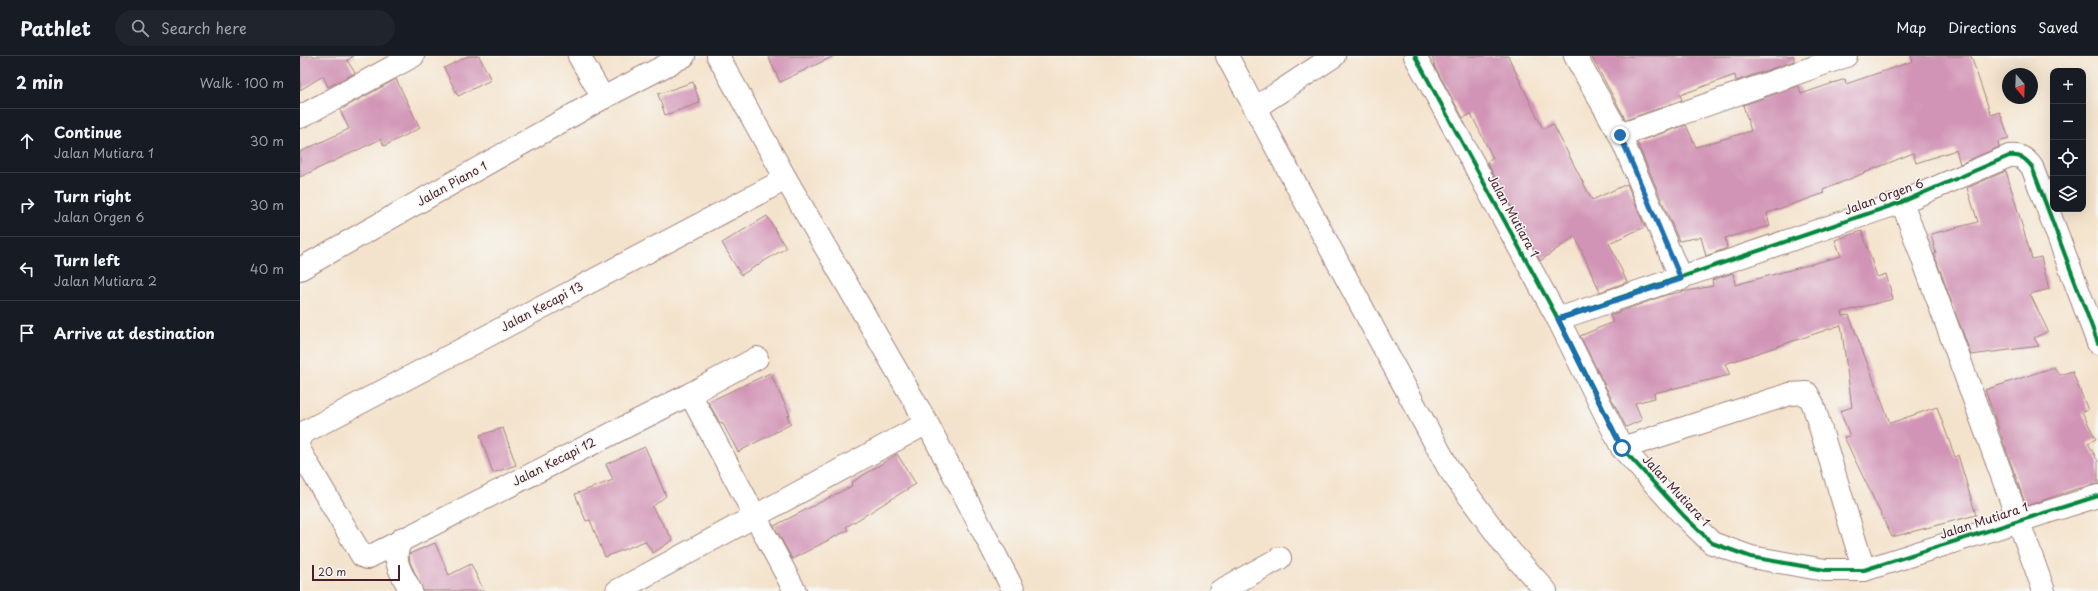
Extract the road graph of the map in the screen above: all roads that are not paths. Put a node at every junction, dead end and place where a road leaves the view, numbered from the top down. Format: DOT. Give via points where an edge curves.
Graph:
graph roads {
  1 [pos="413,56"];
  2 [pos="580,56"];
  3 [pos="684,56"];
  4 [pos="718,56"];
  5 [pos="1227,56"];
  6 [pos="1334,56"];
  7 [pos="1415,56"];
  8 [pos="1574,56"];
  9 [pos="1846,56"];
  10 [pos="603,98"];
  11 [pos="1255,108"];
  12 [pos="300,117"];
  13 [pos="1620,135"];
  14 [pos="786,179"];
  15 [pos="1902,202"];
  16 [pos="300,270"];
  17 [pos="1681,279"];
  18 [pos="1558,319"];
  19 [pos="2098,343"];
  20 [pos="757,358"];
  21 [pos="690,394"];
  22 [pos="927,423"];
  23 [pos="300,438"];
  24 [pos="1622,448"];
  25 [pos="300,451"];
  26 [pos="2098,496"];
  27 [pos="756,516"];
  28 [pos="2018,520"];
  29 [pos="403,538"];
  30 [pos="1280,558"];
  31 [pos="1864,570"];
  32 [pos="411,591"];
  33 [pos="617,591"];
  34 [pos="795,591"];
  35 [pos="1014,591"];
  36 [pos="1220,591"];
  37 [pos="1546,591"];
  38 [pos="2044,591"];
  1 -- 12 [label="street"];
  2 -- 10 [label="street"];
  3 -- 10 [label="street, Jalan Piano 1"];
  4 -- 14 [label="street"];
  5 -- 11 [label="street"];
  6 -- 11 [label="street"];
  7 -- 18 [label="street, Jalan Mutiara 1"];
  8 -- 13 [label="street"];
  9 -- 13 [label="street"];
  10 -- 16 [label="street, Jalan Piano 1"];
  11 -- 37 [label="street" via="1449,469 1507,548"];
  13 -- 17 [label="street"];
  14 -- 22 [label="street"];
  14 -- 23 [label="street, Jalan Kecapi 13" via="302,434"];
  15 -- 17 [label="street, Jalan Orgen 6"];
  15 -- 19 [label="street, Jalan Orgen 6" via="2009,156 2019,155 2024,158 2032,167"];
  15 -- 28 [label="street"];
  17 -- 18 [label="street, Jalan Orgen 6"];
  18 -- 24 [label="street, Jalan Mutiara 1"];
  20 -- 21 [label="street, Jalan Kecapi 12"];
  21 -- 27 [label="street"];
  21 -- 29 [label="street, Jalan Kecapi 12"];
  22 -- 27 [label="street"];
  22 -- 35 [label="street"];
  24 -- 31 [label="street, Jalan Mutiara 1" via="1712,543 1758,558 1825,570"];
  24 -- 31 [label="street" via="1790,394 1807,393 1813,404"];
  25 -- 29 [label="street, Jalan Kecapi 12" via="362,556 367,558"];
  26 -- 28 [label="street, Jalan Mutiara 1"];
  27 -- 33 [label="street"];
  27 -- 34 [label="street"];
  28 -- 31 [label="street, Jalan Mutiara 1"];
  28 -- 38 [label="street"];
  29 -- 32 [label="street" via="398,546 397,561"];
  30 -- 36 [label="street"];
}
